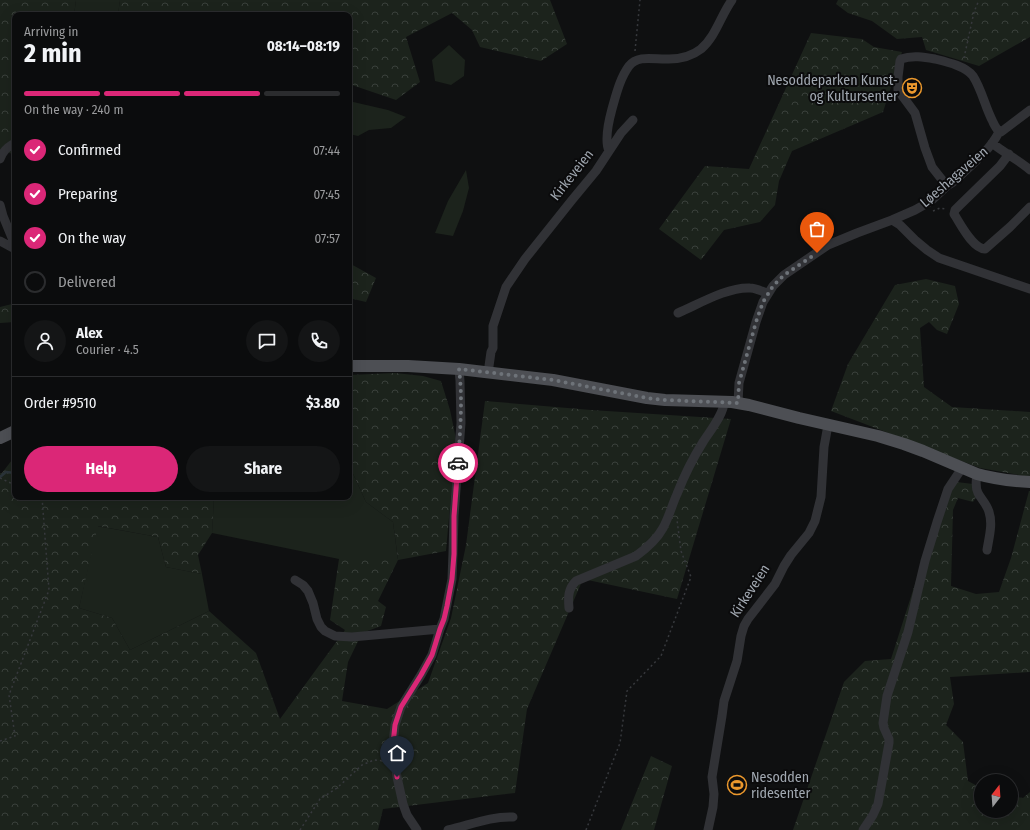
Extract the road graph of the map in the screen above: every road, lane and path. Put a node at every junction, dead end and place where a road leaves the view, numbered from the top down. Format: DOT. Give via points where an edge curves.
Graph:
graph roads {
  1 [pos="640,0"];
  2 [pos="732,0"];
  3 [pos="979,0"];
  4 [pos="634,61"];
  5 [pos="962,68"];
  6 [pos="1030,110"];
  7 [pos="633,120"];
  8 [pos="999,132"];
  9 [pos="992,143"];
  10 [pos="12,145"];
  11 [pos="609,151"];
  12 [pos="1009,154"];
  13 [pos="0,160"];
  14 [pos="1030,170"];
  15 [pos="947,186"];
  16 [pos="0,205"];
  17 [pos="1030,207"];
  18 [pos="915,210"];
  19 [pos="955,210"];
  20 [pos="892,220"];
  21 [pos="12,238"];
  22 [pos="0,242"];
  23 [pos="12,248"];
  24 [pos="1030,290"];
  25 [pos="768,294"];
  26 [pos="678,313"];
  27 [pos="352,366"];
  28 [pos="459,369"];
  29 [pos="488,373"];
  30 [pos="724,402"];
  31 [pos="738,403"];
  32 [pos="828,425"];
  33 [pos="12,432"];
  34 [pos="0,438"];
  35 [pos="962,468"];
  36 [pos="977,474"];
  37 [pos="0,478"];
  38 [pos="1030,482"];
  39 [pos="12,484"];
  40 [pos="42,500"];
  41 [pos="670,512"];
  42 [pos="987,550"];
  43 [pos="295,580"];
  44 [pos="569,608"];
  45 [pos="440,629"];
  46 [pos="0,741"];
  47 [pos="395,762"];
  48 [pos="513,817"];
  49 [pos="300,830"];
  50 [pos="417,830"];
  51 [pos="448,830"];
  52 [pos="586,830"];
  53 [pos="708,830"];
  54 [pos="862,830"];
  1 -- 4 [label="path"];
  2 -- 4 [label="street" via="709,39 693,54 670,59"];
  3 -- 5 [label="path"];
  4 -- 11 [label="street, Kirkeveien" via="625,72 611,113 607,141"];
  5 -- 8 [label="street" via="972,76"];
  5 -- 15 [label="street" via="948,62 926,58 908,57 900,61 898,90 914,113 932,167"];
  6 -- 8 [label="street, Løeshagaveien"];
  7 -- 11 [label="street"];
  8 -- 9 [label="street, Løeshagaveien"];
  9 -- 12 [label="street"];
  9 -- 15 [label="street, Løeshagaveien"];
  10 -- 13 [label="street" via="2,153"];
  11 -- 29 [label="street, Kirkeveien" via="506,286 492,326 493,348"];
  12 -- 14 [label="street"];
  12 -- 19 [label="street"];
  15 -- 18 [label="street, Løeshagaveien"];
  16 -- 21 [label="street"];
  17 -- 19 [label="street" via="985,249 979,248 969,237 954,214"];
  18 -- 19 [label="path" via="924,215 940,208"];
  18 -- 20 [label="street, Løeshagaveien"];
  20 -- 24 [label="street" via="939,258"];
  20 -- 25 [label="street, Løeshagaveien" via="828,245 784,275"];
  22 -- 23 [label="street"];
  25 -- 26 [label="street" via="751,288 734,290"];
  25 -- 31 [label="street, Løeshagaveien" via="763,302 739,383"];
  27 -- 28 [label="main road"];
  28 -- 29 [label="main road"];
  28 -- 45 [label="street" via="461,423 454,516 454,554 452,579"];
  29 -- 30 [label="main road" via="553,380 647,398"];
  30 -- 31 [label="main road"];
  30 -- 41 [label="street" via="720,416 694,456"];
  31 -- 32 [label="main road"];
  32 -- 35 [label="main road" via="904,444"];
  32 -- 53 [label="street, Kirkeveien" via="821,497 815,521 809,533 791,554 775,584 748,619 741,636 737,661 724,701 712,777 714,794"];
  33 -- 34 [label="main road"];
  35 -- 36 [label="main road"];
  35 -- 54 [label="street" via="948,489 937,522 908,632 887,696 883,723 889,743 878,804"];
  36 -- 38 [label="main road"];
  36 -- 42 [label="street" via="978,493 989,511 991,524"];
  37 -- 39 [label="path"];
  40 -- 46 [label="path" via="49,590 9,695 15,736"];
  41 -- 44 [label="street" via="662,529 642,552 573,584 568,593"];
  41 -- 52 [label="path" via="676,516 681,551 691,577 661,656 627,690 620,743"];
  43 -- 45 [label="street" via="308,591 321,627 335,636 352,637"];
  45 -- 47 [label="street" via="432,655 401,707 395,725"];
  47 -- 49 [label="path" via="374,760 362,765 337,788 320,799"];
  47 -- 50 [label="street" via="402,804"];
  48 -- 51 [label="street" via="495,817"];
}
